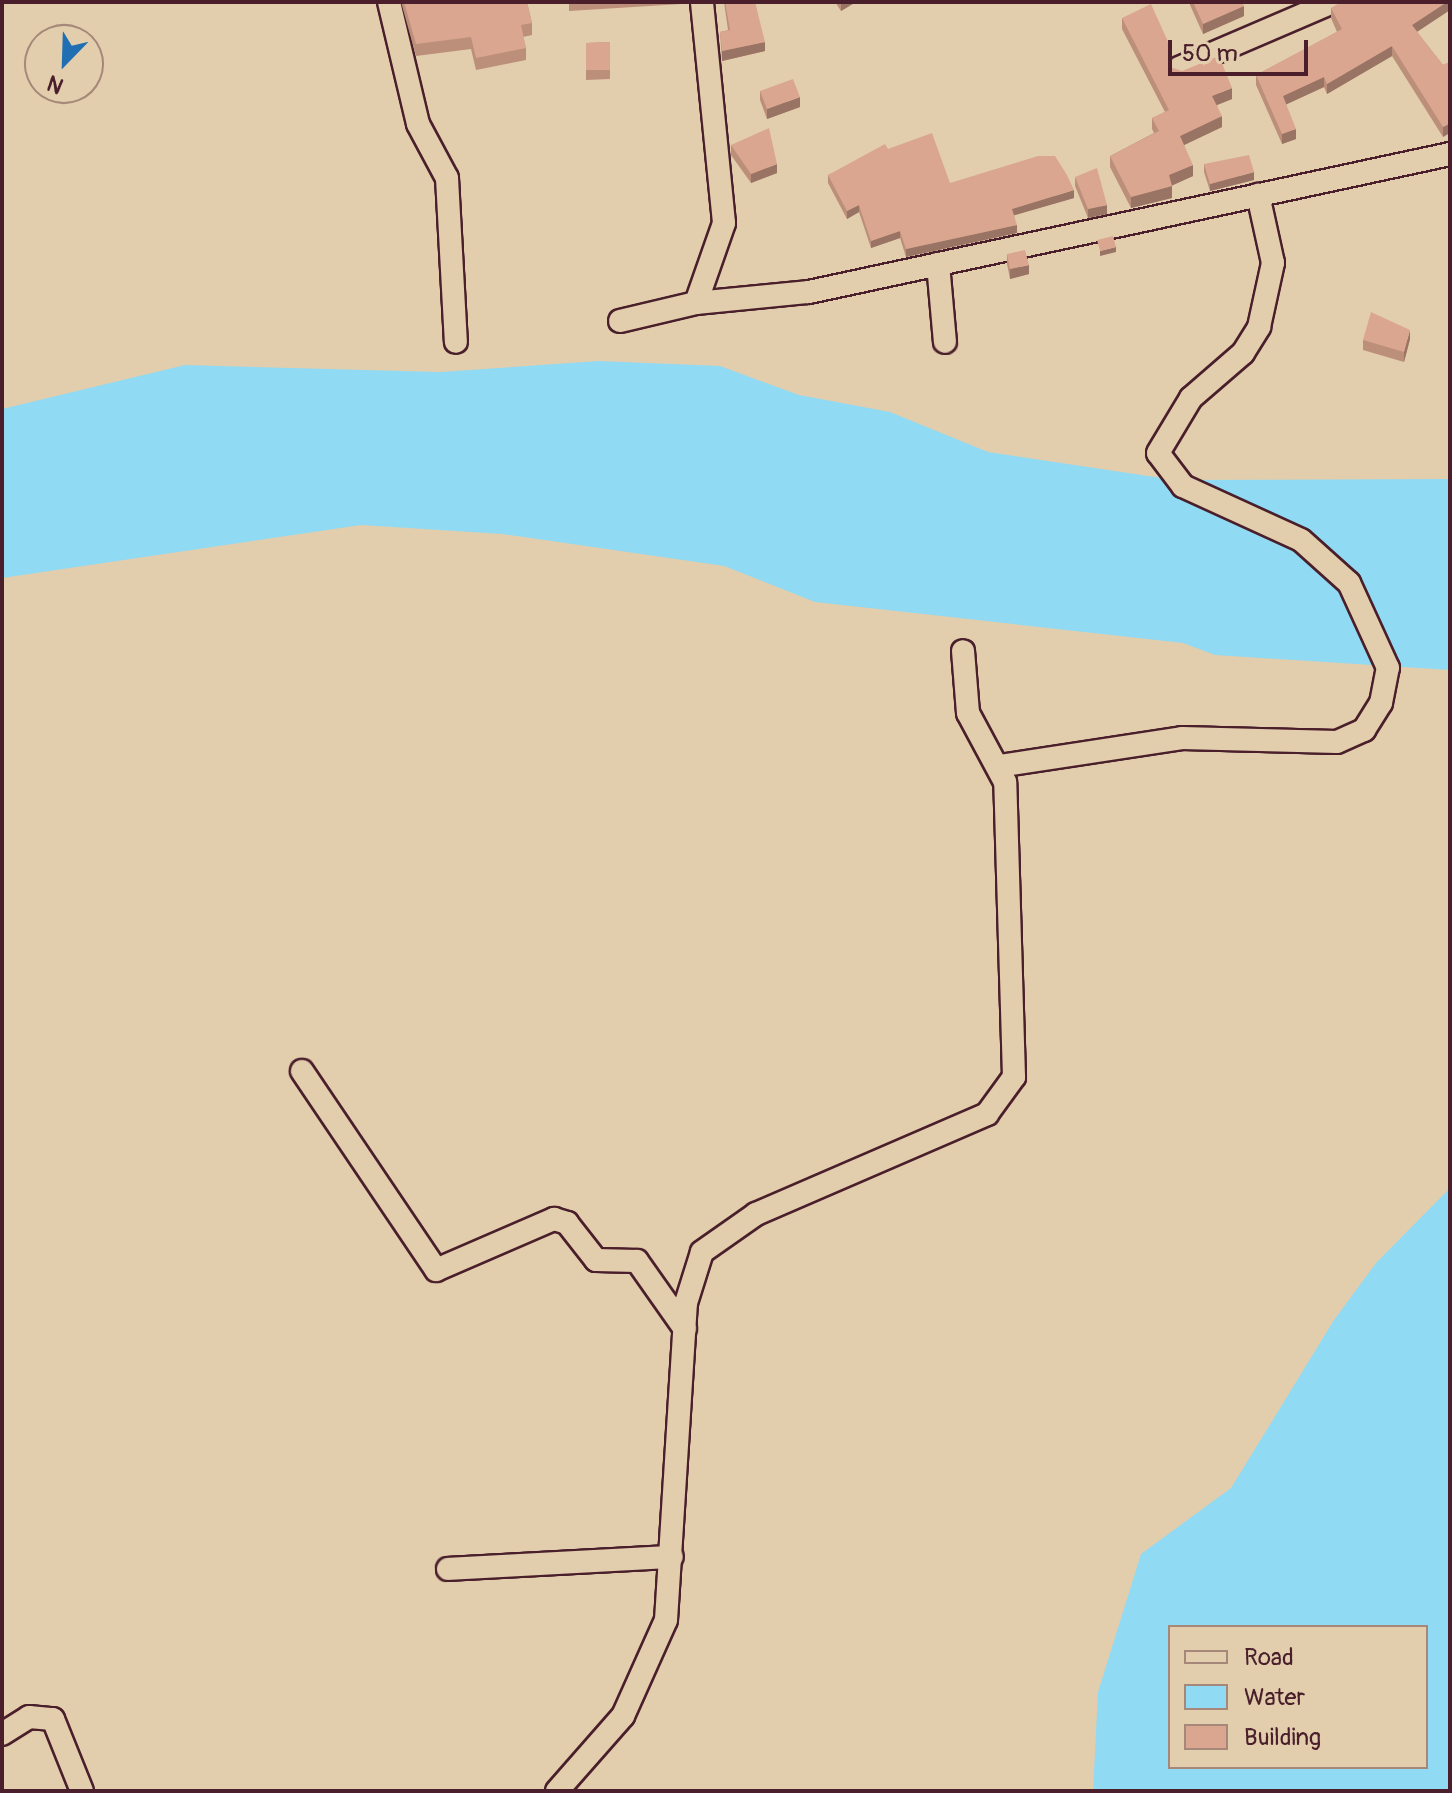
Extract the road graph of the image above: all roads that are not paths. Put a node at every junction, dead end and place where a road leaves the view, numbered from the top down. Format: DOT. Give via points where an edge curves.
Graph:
graph roads {
  1 [pos="389,2"];
  2 [pos="702,2"];
  3 [pos="1333,2"];
  4 [pos="1179,68"];
  5 [pos="1450,154"];
  6 [pos="1258,195"];
  7 [pos="938,264"];
  8 [pos="696,303"];
  9 [pos="620,321"];
  10 [pos="456,342"];
  11 [pos="945,342"];
  12 [pos="963,651"];
  13 [pos="999,766"];
  14 [pos="302,1071"];
  15 [pos="685,1329"];
  16 [pos="672,1557"];
  17 [pos="448,1569"];
  18 [pos="2,1734"];
  19 [pos="82,1791"];
  20 [pos="557,1791"];
  1 -- 10 [label="street" via="418,124 447,178"];
  2 -- 8 [label="street" via="724,223"];
  3 -- 4 [label="street"];
  5 -- 6 [label="street"];
  6 -- 7 [label="street"];
  6 -- 13 [label="street" via="1273,263 1259,327 1243,353 1191,398 1158,453 1183,486 1301,540 1349,583 1388,668 1381,703 1364,730 1337,742 1182,738"];
  7 -- 8 [label="street" via="809,292"];
  7 -- 11 [label="street"];
  8 -- 9 [label="street"];
  12 -- 13 [label="street" via="968,713"];
  13 -- 15 [label="street" via="1007,802 1018,1059 1007,1093 987,1114 719,1236 691,1273"];
  14 -- 15 [label="street" via="436,1270 554,1219 567,1223 596,1260 637,1261"];
  15 -- 16 [label="street"];
  16 -- 17 [label="street"];
  16 -- 20 [label="street" via="666,1620 648,1666 623,1716"];
  18 -- 19 [label="street" via="29,1717 53,1719"];
}
